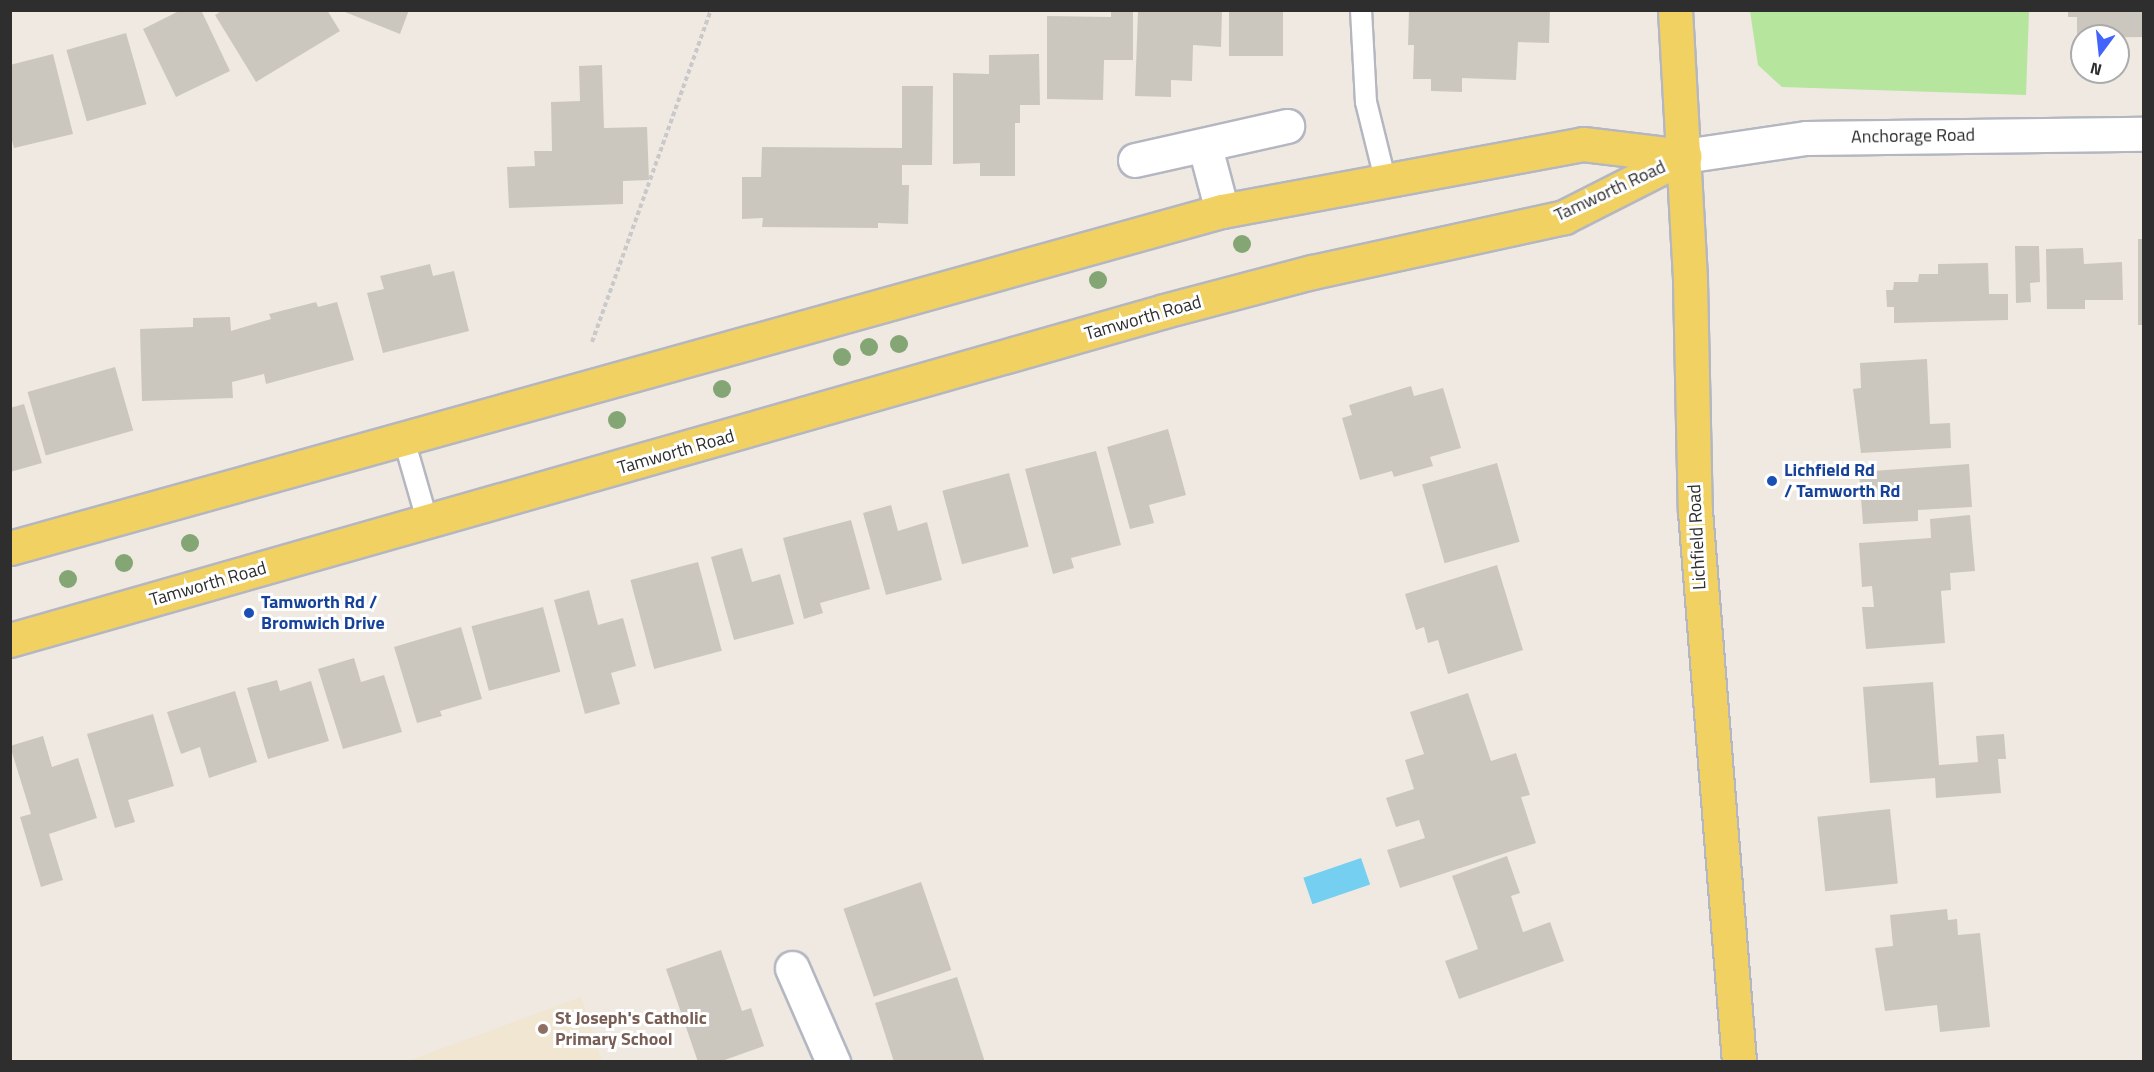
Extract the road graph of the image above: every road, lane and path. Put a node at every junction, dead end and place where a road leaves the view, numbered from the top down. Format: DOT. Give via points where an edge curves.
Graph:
graph roads {
  1 [pos="711,10"];
  2 [pos="1361,10"];
  3 [pos="1675,10"];
  4 [pos="1287,126"];
  5 [pos="2144,134"];
  6 [pos="1205,147"];
  7 [pos="1683,156"];
  8 [pos="1135,160"];
  9 [pos="1385,179"];
  10 [pos="1222,211"];
  11 [pos="574,390"];
  12 [pos="404,440"];
  13 [pos="428,523"];
  14 [pos="10,548"];
  15 [pos="10,640"];
  16 [pos="792,968"];
  17 [pos="833,1062"];
  18 [pos="1739,1062"];
  1 -- 11 [label="path"];
  2 -- 9 [label="lane" via="1366,102"];
  3 -- 7 [label="main road, Lichfield Road"];
  4 -- 6 [label="street"];
  5 -- 7 [label="street, Anchorage Road" via="1806,138"];
  6 -- 8 [label="street"];
  6 -- 10 [label="street"];
  7 -- 9 [label="main road, Tamworth Road" via="1583,144"];
  7 -- 13 [label="main road, Tamworth Road" via="1564,216 1312,272 1164,311"];
  7 -- 18 [label="main road, Lichfield Road" via="1702,619"];
  9 -- 10 [label="main road, Tamworth Road"];
  10 -- 11 [label="main road, Tamworth Road"];
  11 -- 12 [label="main road, Tamworth Road"];
  12 -- 13 [label="lane"];
  12 -- 14 [label="main road, Tamworth Road"];
  13 -- 15 [label="main road, Tamworth Road"];
  16 -- 17 [label="street"];
}
